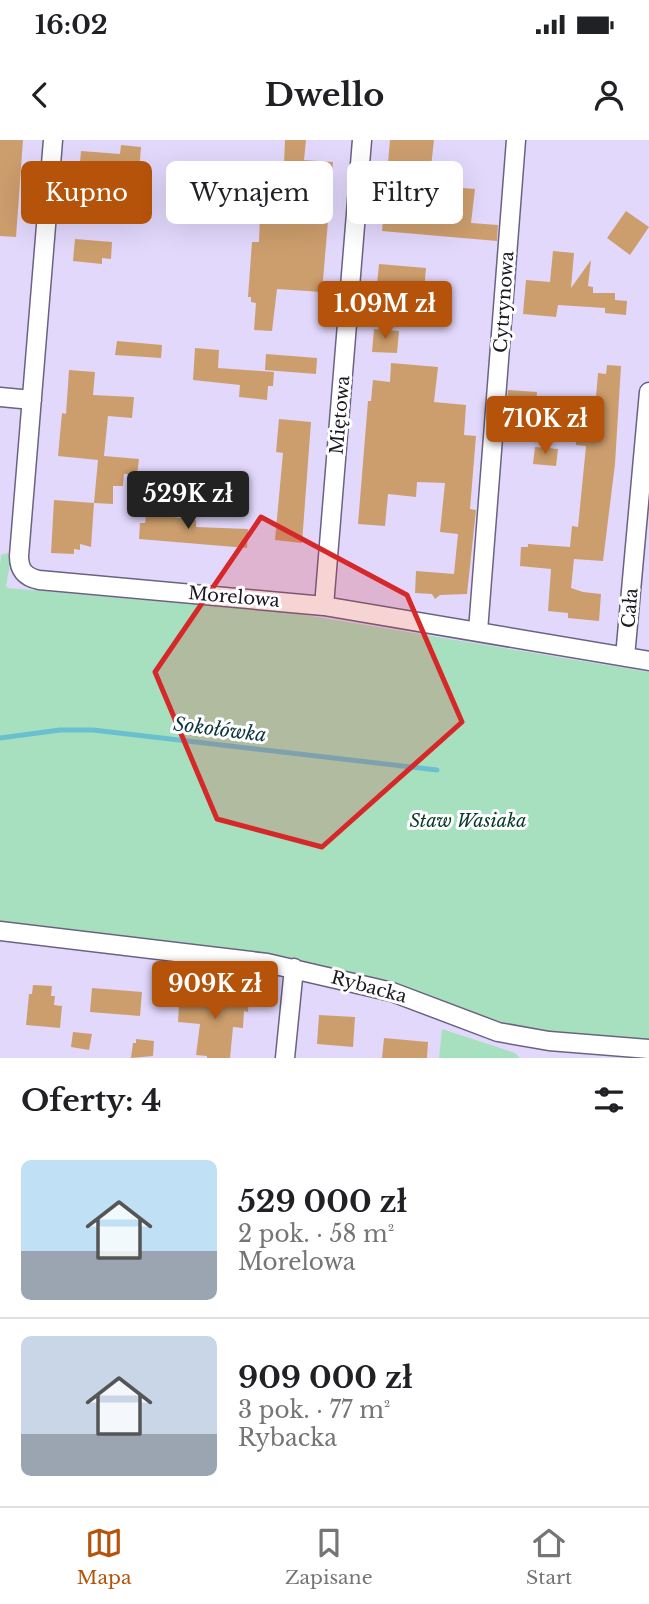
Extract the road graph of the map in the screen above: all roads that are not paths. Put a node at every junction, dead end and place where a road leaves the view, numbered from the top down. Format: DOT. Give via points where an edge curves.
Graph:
graph roads {
  1 [pos="53,140"];
  2 [pos="362,140"];
  3 [pos="516,140"];
  4 [pos="649,392"];
  5 [pos="0,397"];
  6 [pos="32,400"];
  7 [pos="324,606"];
  8 [pos="478,631"];
  9 [pos="625,657"];
  10 [pos="649,661"];
  11 [pos="0,931"];
  12 [pos="294,968"];
  13 [pos="548,1049"];
  14 [pos="649,1049"];
  15 [pos="285,1058"];
  1 -- 6 [label="street"];
  2 -- 7 [label="street, Miętowa"];
  3 -- 8 [label="street, Cytrynowa"];
  4 -- 9 [label="street, Cała"];
  5 -- 6 [label="street"];
  6 -- 7 [label="street, Morelowa" via="19,556 25,574 40,580"];
  7 -- 8 [label="street, Morelowa"];
  8 -- 9 [label="street, Morelowa"];
  9 -- 10 [label="street, Morelowa"];
  11 -- 12 [label="street, Rybacka"];
  12 -- 13 [label="street, Rybacka" via="407,997"];
  12 -- 15 [label="street"];
  13 -- 14 [label="street, Rybacka"];
}
